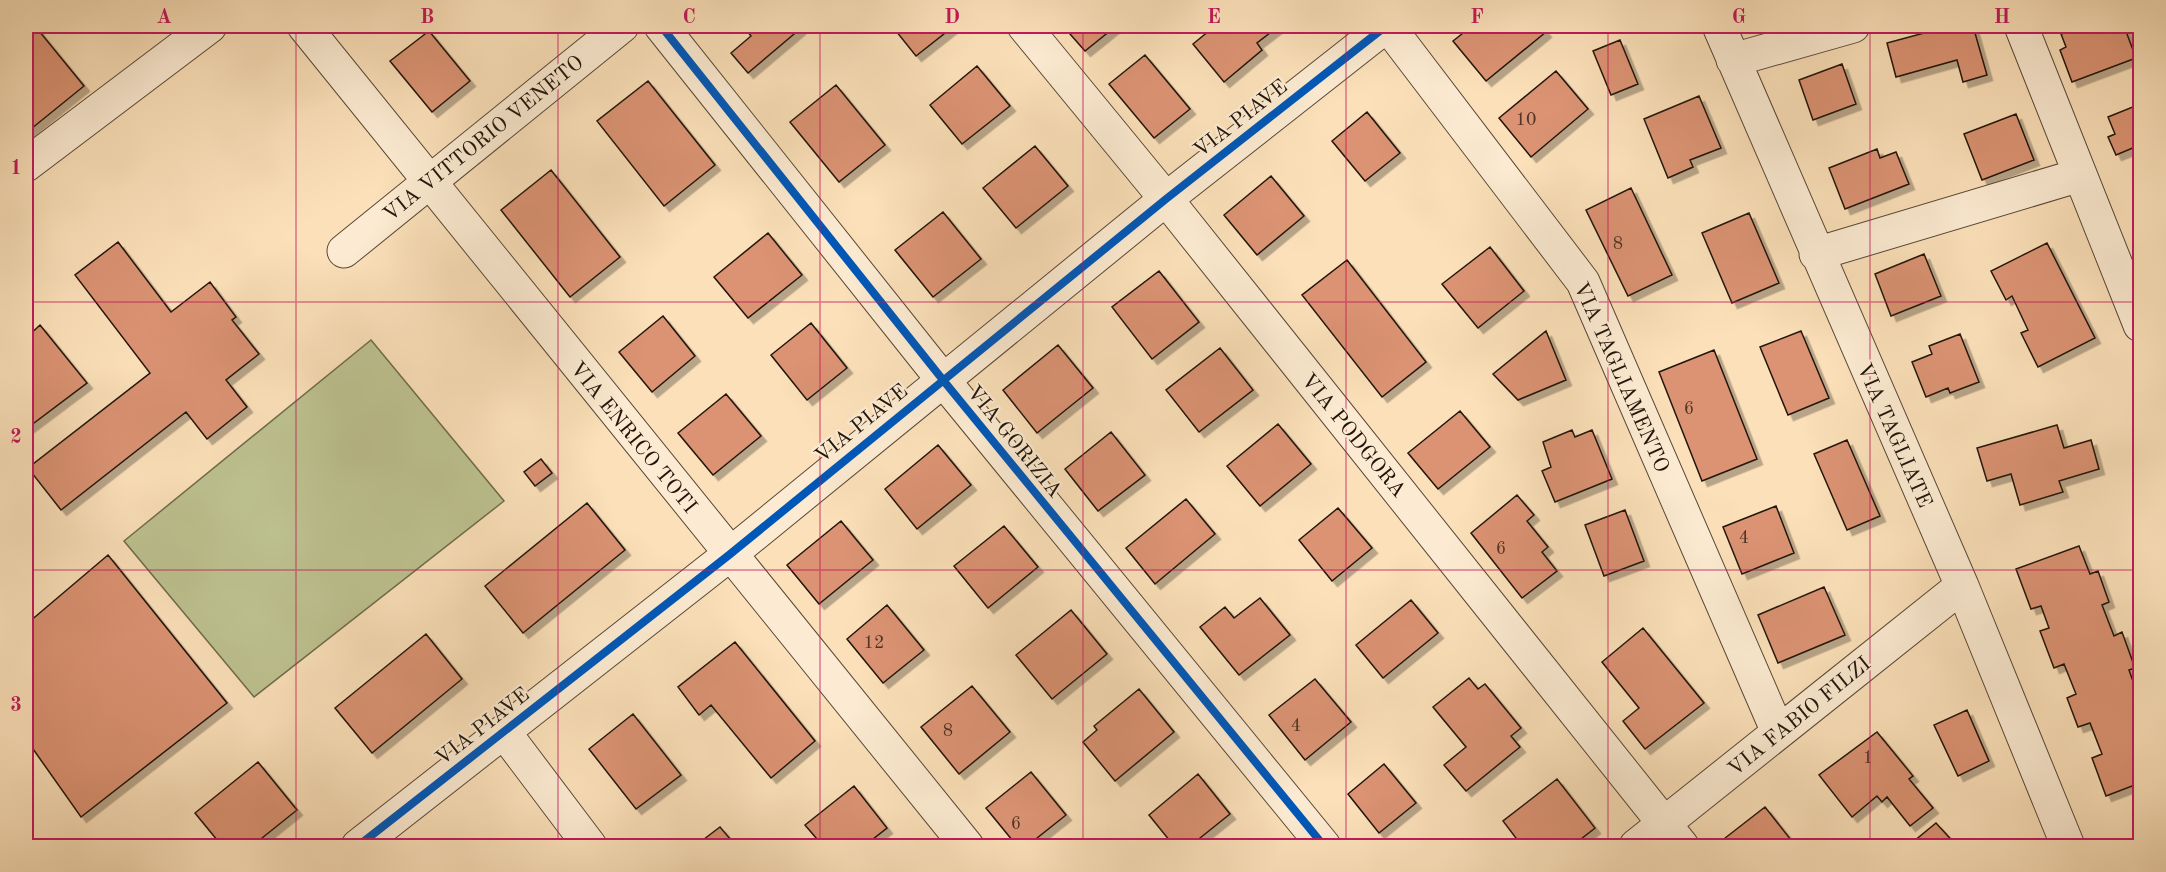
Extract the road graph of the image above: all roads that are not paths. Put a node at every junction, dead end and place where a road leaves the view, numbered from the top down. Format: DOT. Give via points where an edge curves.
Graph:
graph roads {
  1 [pos="210,26"];
  2 [pos="304,26"];
  3 [pos="622,26"];
  4 [pos="661,26"];
  5 [pos="1024,26"];
  6 [pos="1387,26"];
  7 [pos="1719,26"];
  8 [pos="1853,26"];
  9 [pos="2021,26"];
  10 [pos="1734,60"];
  11 [pos="26,165"];
  12 [pos="2080,175"];
  13 [pos="428,181"];
  14 [pos="1166,199"];
  15 [pos="344,251"];
  16 [pos="1816,254"];
  17 [pos="2140,325"];
  18 [pos="943,380"];
  19 [pos="729,555"];
  20 [pos="1962,586"];
  21 [pos="504,732"];
  22 [pos="1778,732"];
  23 [pos="1673,835"];
  24 [pos="358,846"];
  25 [pos="590,846"];
  26 [pos="967,846"];
  27 [pos="1324,846"];
  28 [pos="1636,846"];
  29 [pos="2068,846"];
  1 -- 11 [label="street"];
  2 -- 13 [label="street, VIA ENRICO TOTI"];
  3 -- 13 [label="street, VIA VITTORIO VENETO"];
  4 -- 18 [label="street, VIA GORIZIA"];
  5 -- 14 [label="street, VIA PODGORA"];
  6 -- 14 [label="street, VIA PIAVE"];
  6 -- 22 [label="street, VIA TAGLIAMENTO" via="1582,282"];
  7 -- 10 [label="street, VIA TAGLIATE"];
  8 -- 10 [label="street"];
  9 -- 12 [label="street"];
  10 -- 16 [label="street, VIA TAGLIATE"];
  12 -- 16 [label="street"];
  12 -- 17 [label="street"];
  13 -- 15 [label="street, VIA VITTORIO VENETO"];
  13 -- 19 [label="street, VIA ENRICO TOTI"];
  14 -- 18 [label="street, VIA PIAVE"];
  14 -- 23 [label="street, VIA PODGORA"];
  16 -- 20 [label="street, VIA TAGLIATE"];
  18 -- 19 [label="street, VIA PIAVE"];
  18 -- 27 [label="street, VIA GORIZIA"];
  19 -- 21 [label="street, VIA PIAVE"];
  19 -- 26 [label="street, VIA ENRICO TOTI"];
  20 -- 22 [label="street, VIA FABIO FILZI"];
  20 -- 29 [label="street, VIA TAGLIATE"];
  21 -- 24 [label="street, VIA PIAVE"];
  21 -- 25 [label="street"];
  22 -- 23 [label="street, VIA FABIO FILZI"];
  23 -- 28 [label="street, VIA FABIO FILZI"];
}
